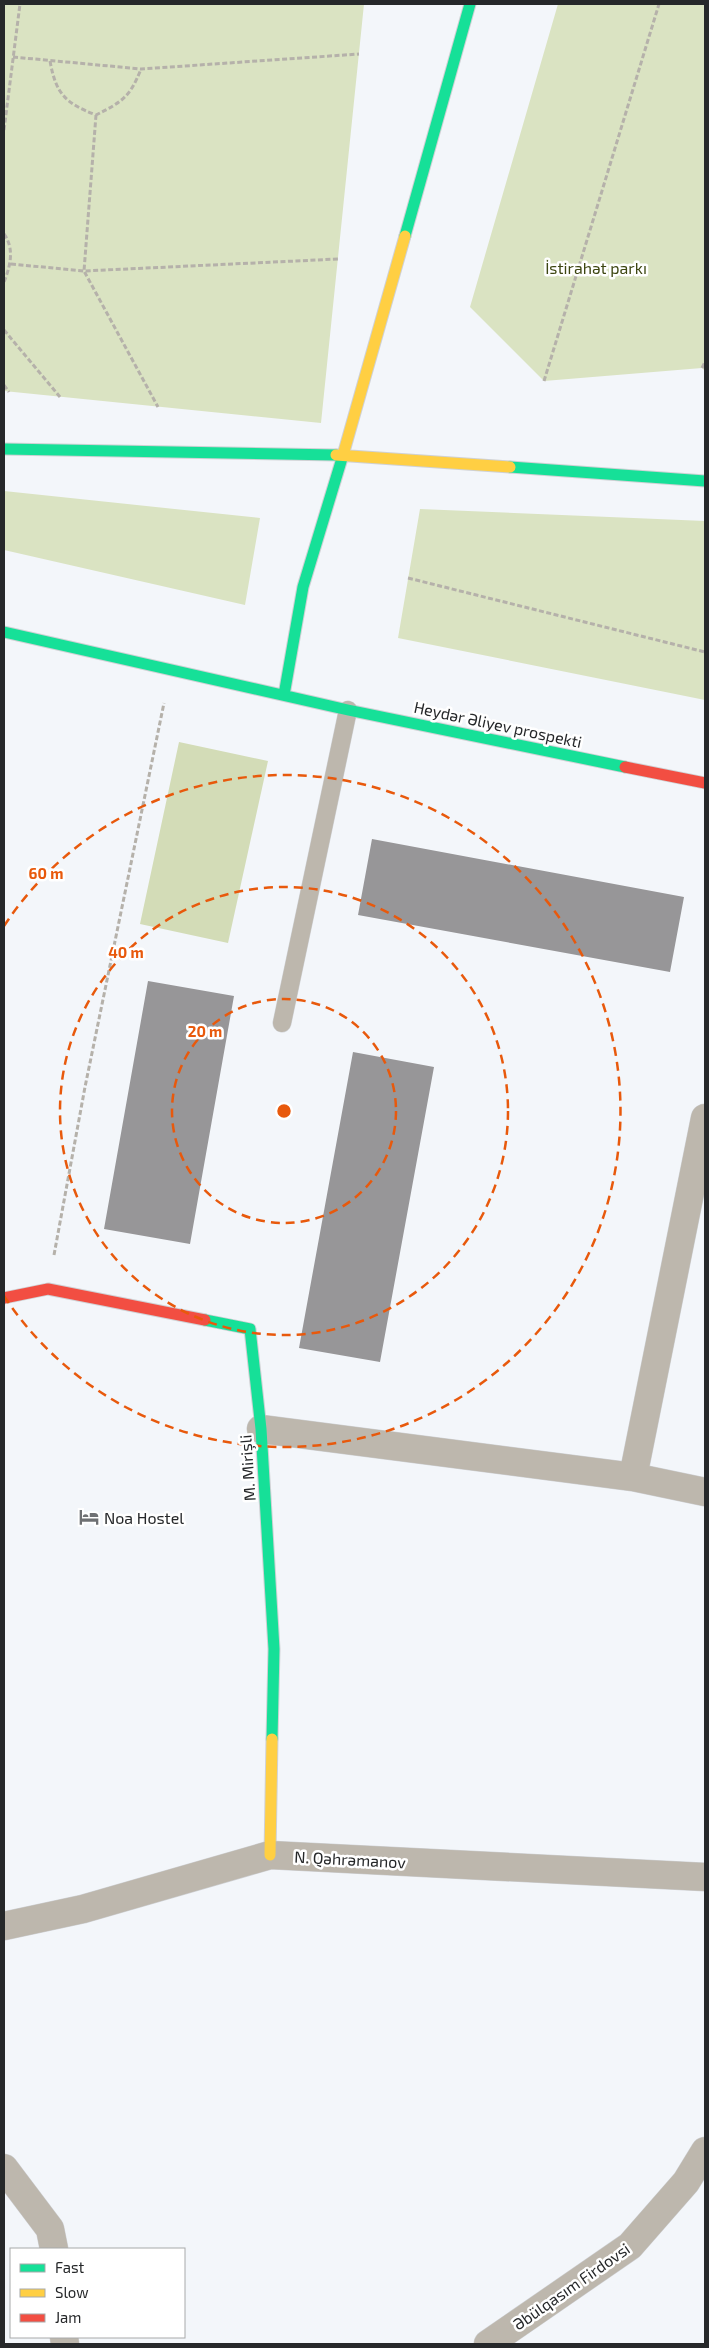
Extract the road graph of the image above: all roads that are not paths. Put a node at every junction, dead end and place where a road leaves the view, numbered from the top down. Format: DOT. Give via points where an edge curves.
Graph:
graph roads {
  1 [pos="470,4"];
  2 [pos="4,449"];
  3 [pos="343,455"];
  4 [pos="705,481"];
  5 [pos="4,632"];
  6 [pos="284,695"];
  7 [pos="348,710"];
  8 [pos="705,783"];
  9 [pos="282,1023"];
  10 [pos="705,1118"];
  11 [pos="4,1298"];
  12 [pos="261,1429"];
  13 [pos="633,1477"];
  14 [pos="705,1492"];
  15 [pos="270,1855"];
  16 [pos="705,1877"];
  17 [pos="4,1926"];
  18 [pos="705,2151"];
  19 [pos="4,2168"];
  20 [pos="54,2248"];
  21 [pos="488,2344"];
  1 -- 3 [label="main road"];
  2 -- 3 [label="main road"];
  3 -- 4 [label="main road"];
  3 -- 6 [label="main road" via="304,587"];
  5 -- 6 [label="main road, Heydər Əliyev prospekti"];
  6 -- 7 [label="main road, Heydər Əliyev prospekti"];
  7 -- 8 [label="main road, Heydər Əliyev prospekti"];
  7 -- 9 [label="lane"];
  10 -- 13 [label="street"];
  11 -- 12 [label="main road, M. Mirişli" via="48,1289 250,1329"];
  12 -- 13 [label="street"];
  12 -- 15 [label="main road, M. Mirişli" via="274,1649"];
  13 -- 14 [label="street"];
  15 -- 16 [label="street, N. Qəhrəmanov"];
  15 -- 17 [label="street, N. Qəhrəmanov" via="82,1909"];
  18 -- 21 [label="street, Əbülqasım Firdovsi" via="686,2182 630,2246"];
  19 -- 20 [label="street" via="50,2229"];
}
